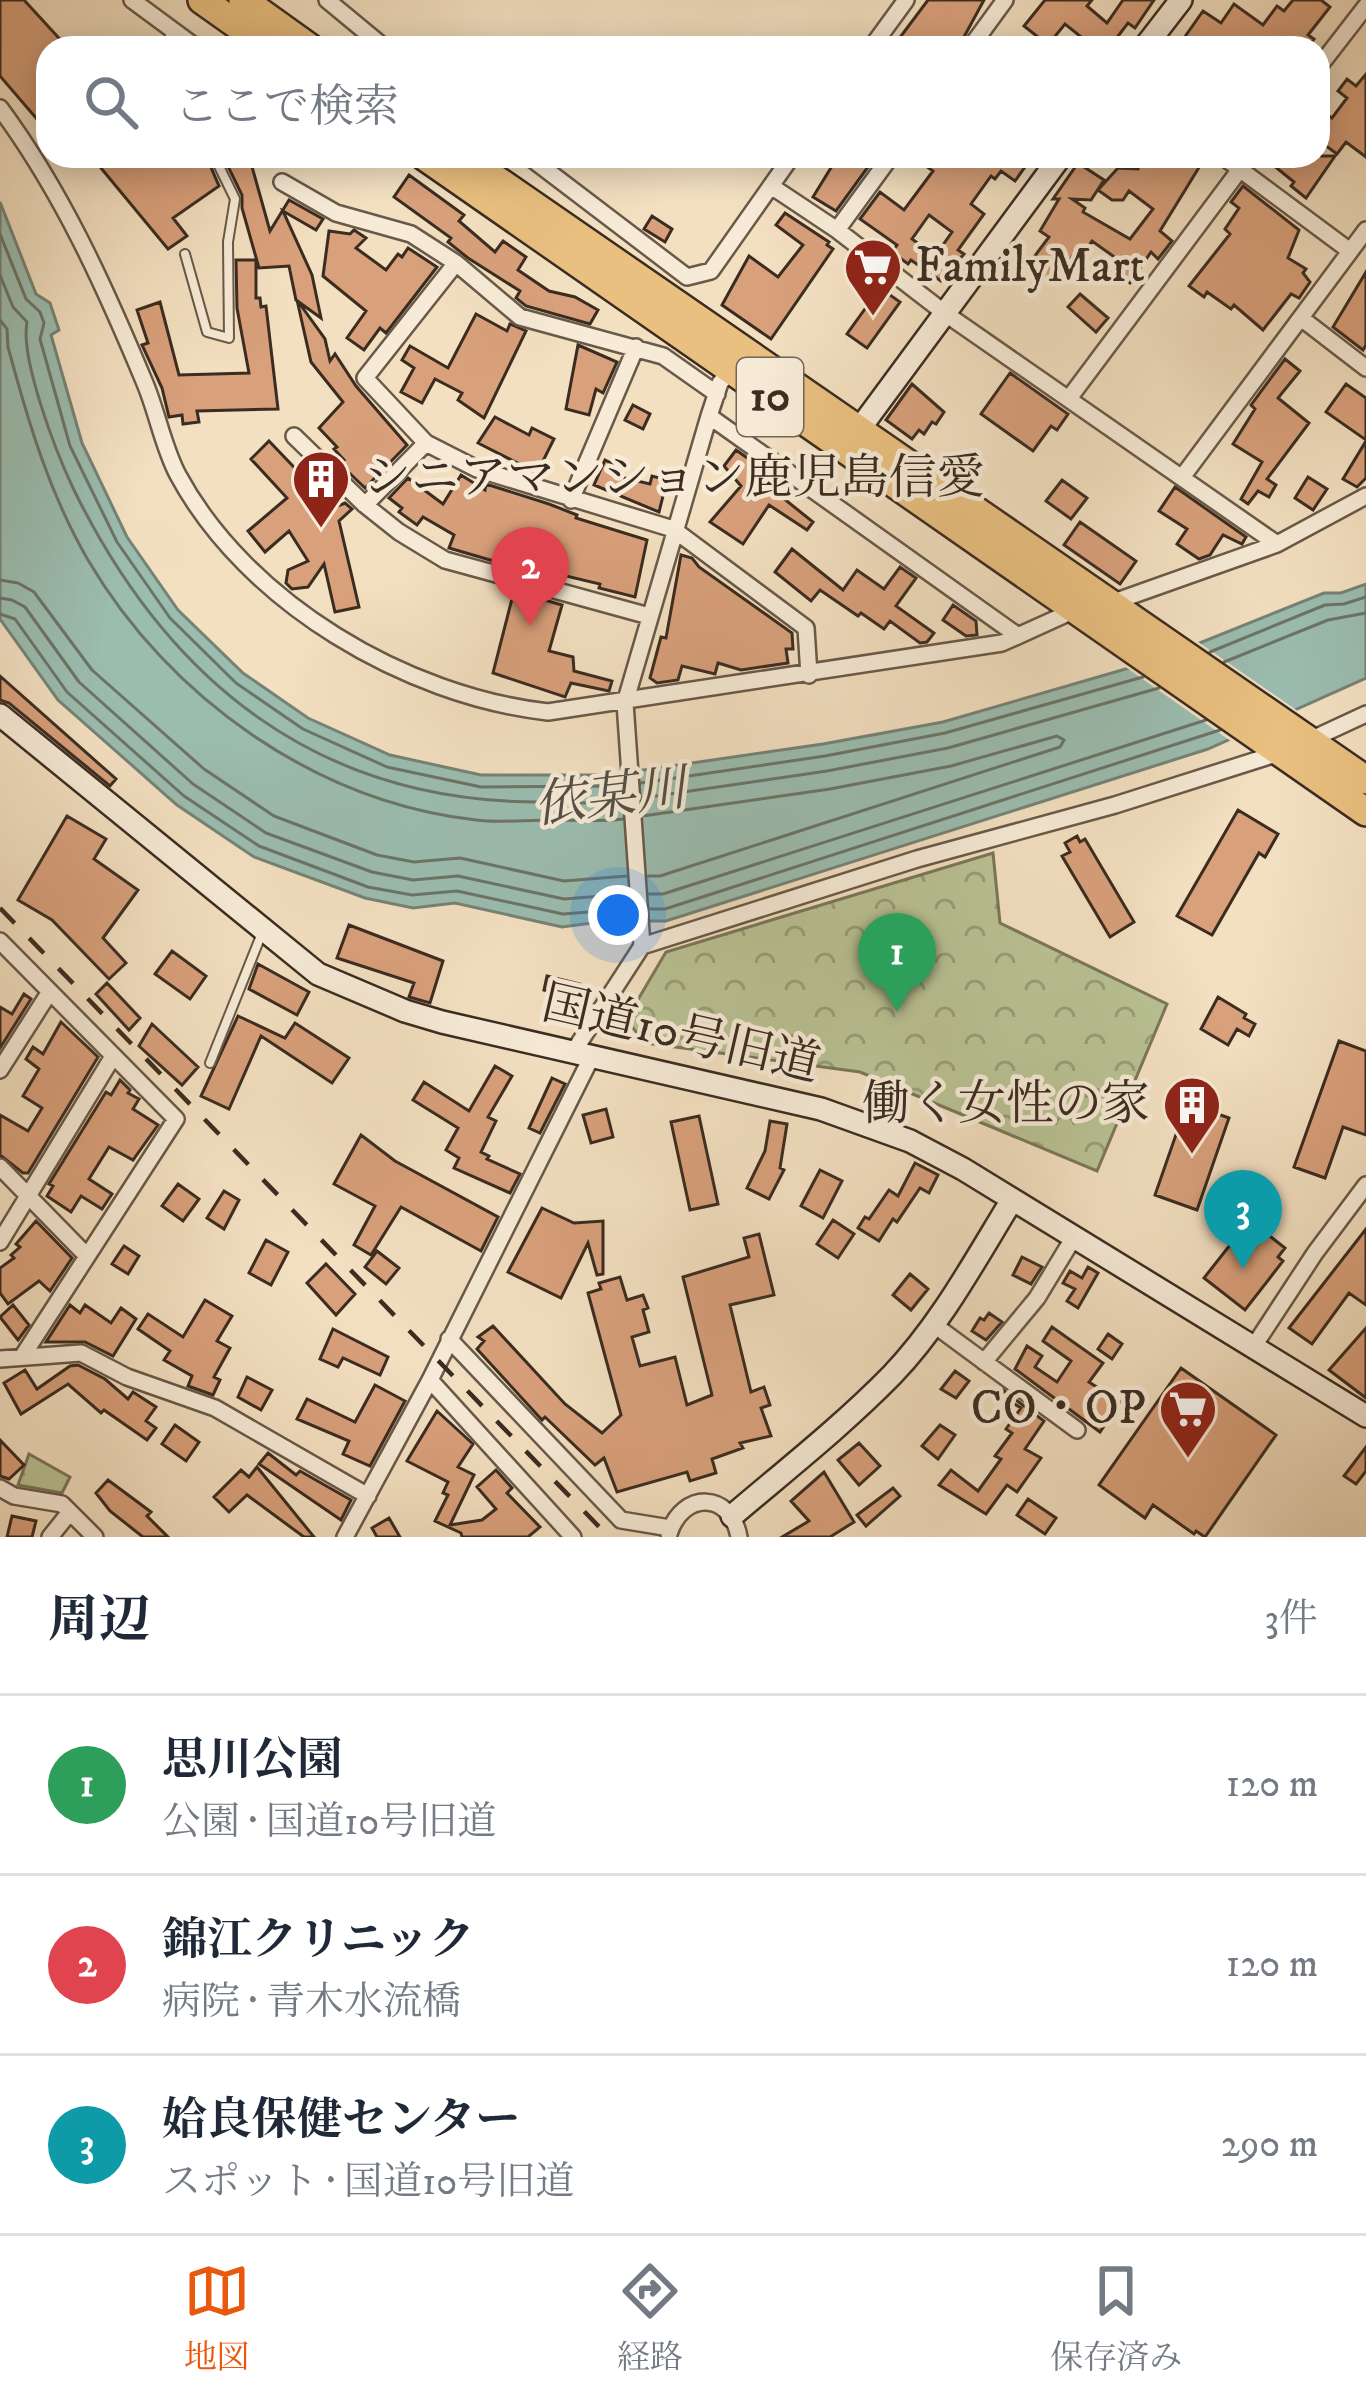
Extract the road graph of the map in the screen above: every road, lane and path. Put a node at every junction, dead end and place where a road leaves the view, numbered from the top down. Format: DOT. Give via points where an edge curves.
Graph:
graph roads {
  1 [pos="132,0"];
  2 [pos="202,0"];
  3 [pos="243,0"];
  4 [pos="327,0"];
  5 [pos="906,0"];
  6 [pos="1005,0"];
  7 [pos="1181,0"];
  8 [pos="1366,6"];
  9 [pos="170,28"];
  10 [pos="170,36"];
  11 [pos="181,36"];
  12 [pos="253,36"];
  13 [pos="293,36"];
  14 [pos="370,36"];
  15 [pos="880,36"];
  16 [pos="979,36"];
  17 [pos="1153,36"];
  18 [pos="1330,52"];
  19 [pos="0,108"];
  20 [pos="36,156"];
  21 [pos="43,168"];
  22 [pos="220,168"];
  23 [pos="441,168"];
  24 [pos="478,168"];
  25 [pos="544,168"];
  26 [pos="784,168"];
  27 [pos="882,168"];
  28 [pos="1052,168"];
  29 [pos="1240,168"];
  30 [pos="1250,168"];
  31 [pos="282,182"];
  32 [pos="771,186"];
  33 [pos="836,230"];
  34 [pos="1366,230"];
  35 [pos="1350,251"];
  36 [pos="185,254"];
  37 [pos="456,263"];
  38 [pos="946,314"];
  39 [pos="1301,318"];
  40 [pos="636,347"];
  41 [pos="1366,368"];
  42 [pos="731,372"];
  43 [pos="1070,397"];
  44 [pos="709,416"];
  45 [pos="294,436"];
  46 [pos="852,438"];
  47 [pos="426,443"];
  48 [pos="1183,476"];
  49 [pos="1366,496"];
  50 [pos="572,500"];
  51 [pos="365,505"];
  52 [pos="673,529"];
  53 [pos="1277,544"];
  54 [pos="1075,610"];
  55 [pos="649,616"];
  56 [pos="1119,620"];
  57 [pos="1018,636"];
  58 [pos="809,675"];
  59 [pos="624,708"];
  60 [pos="1366,714"];
  61 [pos="0,715"];
  62 [pos="1300,732"];
  63 [pos="1272,746"];
  64 [pos="1366,780"];
  65 [pos="1366,812"];
  66 [pos="263,931"];
  67 [pos="0,941"];
  68 [pos="641,942"];
  69 [pos="49,993"];
  70 [pos="582,1056"];
  71 [pos="112,1058"];
  72 [pos="210,1064"];
  73 [pos="0,1070"];
  74 [pos="0,1167"];
  75 [pos="1366,1185"];
  76 [pos="27,1198"];
  77 [pos="1012,1200"];
  78 [pos="1074,1238"];
  79 [pos="0,1242"];
  80 [pos="86,1255"];
  81 [pos="933,1324"];
  82 [pos="449,1339"];
  83 [pos="1254,1346"];
  84 [pos="22,1357"];
  85 [pos="0,1359"];
  86 [pos="984,1362"];
  87 [pos="430,1380"];
  88 [pos="1366,1416"];
  89 [pos="1078,1430"];
  90 [pos="0,1488"];
  91 [pos="368,1496"];
  92 [pos="70,1512"];
  93 [pos="735,1526"];
  94 [pos="354,1533"];
  95 [pos="561,1533"];
  96 [pos="670,1533"];
  97 [pos="50,1537"];
  98 [pos="95,1537"];
  1 -- 9 [label="street"];
  2 -- 12 [label="highway"];
  3 -- 13 [label="highway"];
  4 -- 14 [label="street"];
  5 -- 15 [label="street"];
  6 -- 16 [label="street"];
  7 -- 17 [label="street"];
  8 -- 18 [label="street"];
  9 -- 10 [label="lane"];
  9 -- 11 [label="street"];
  19 -- 20 [label="street"];
  21 -- 59 [label="street" via="100,276 176,473 220,538 260,578 394,671 463,696 548,712"];
  22 -- 36 [label="lane" via="236,199 229,338 207,332"];
  23 -- 42 [label="highway, 10"];
  24 -- 42 [label="highway, 10"];
  25 -- 32 [label="street" via="688,277 711,271"];
  26 -- 32 [label="street"];
  27 -- 33 [label="street"];
  28 -- 38 [label="street"];
  29 -- 43 [label="street"];
  30 -- 35 [label="street"];
  31 -- 37 [label="street" via="336,213 411,234"];
  32 -- 33 [label="street"];
  33 -- 38 [label="street"];
  34 -- 35 [label="street"];
  35 -- 39 [label="street"];
  37 -- 40 [label="street" via="520,317"];
  37 -- 47 [label="street" via="365,379"];
  38 -- 43 [label="street"];
  38 -- 46 [label="street"];
  39 -- 41 [label="street"];
  39 -- 48 [label="street"];
  40 -- 42 [label="street"];
  40 -- 50 [label="street"];
  42 -- 44 [label="street"];
  42 -- 46 [label="highway, 10"];
  43 -- 48 [label="street"];
  44 -- 52 [label="street"];
  44 -- 57 [label="street"];
  45 -- 51 [label="street"];
  46 -- 54 [label="highway, 10"];
  46 -- 56 [label="highway, 10"];
  47 -- 50 [label="street"];
  47 -- 51 [label="street"];
  48 -- 53 [label="street"];
  49 -- 53 [label="street"];
  50 -- 52 [label="street"];
  51 -- 55 [label="street" via="446,560"];
  52 -- 55 [label="street"];
  52 -- 58 [label="street" via="806,628"];
  53 -- 56 [label="street"];
  54 -- 56 [label="highway, 10"];
  54 -- 57 [label="street"];
  55 -- 59 [label="street"];
  56 -- 62 [label="highway, 10"];
  56 -- 63 [label="highway, 10"];
  57 -- 58 [label="street"];
  58 -- 59 [label="street"];
  59 -- 68 [label="street"];
  60 -- 62 [label="street"];
  61 -- 66 [label="street, 国道10号旧道"];
  62 -- 63 [label="street"];
  62 -- 64 [label="highway, 10"];
  63 -- 65 [label="highway, 10"];
  63 -- 68 [label="street" via="1115,805"];
  66 -- 70 [label="street, 国道10号旧道" via="319,974 405,1012"];
  66 -- 72 [label="lane"];
  67 -- 69 [label="street"];
  68 -- 70 [label="street"];
  69 -- 71 [label="street"];
  69 -- 73 [label="street"];
  70 -- 77 [label="street, 国道10号旧道" via="820,1109 910,1141"];
  70 -- 82 [label="street"];
  71 -- 76 [label="street"];
  71 -- 80 [label="street" via="176,1119"];
  74 -- 76 [label="street"];
  75 -- 83 [label="street"];
  76 -- 79 [label="street"];
  76 -- 80 [label="street"];
  77 -- 78 [label="street, 国道10号旧道"];
  77 -- 81 [label="street"];
  78 -- 83 [label="street, 国道10号旧道"];
  78 -- 86 [label="street"];
  80 -- 84 [label="street"];
  81 -- 86 [label="street"];
  81 -- 93 [label="street" via="894,1373"];
  82 -- 87 [label="street"];
  82 -- 96 [label="street" via="620,1520"];
  83 -- 88 [label="street, 国道10号旧道"];
  84 -- 85 [label="street"];
  84 -- 91 [label="street" via="81,1353 215,1408"];
  86 -- 89 [label="street"];
  87 -- 91 [label="street"];
  87 -- 95 [label="street"];
  90 -- 92 [label="street"];
  91 -- 94 [label="street"];
  92 -- 97 [label="street"];
  92 -- 98 [label="street"];
  93 -- 96 [label="street" via="714,1503 693,1504"];
}
